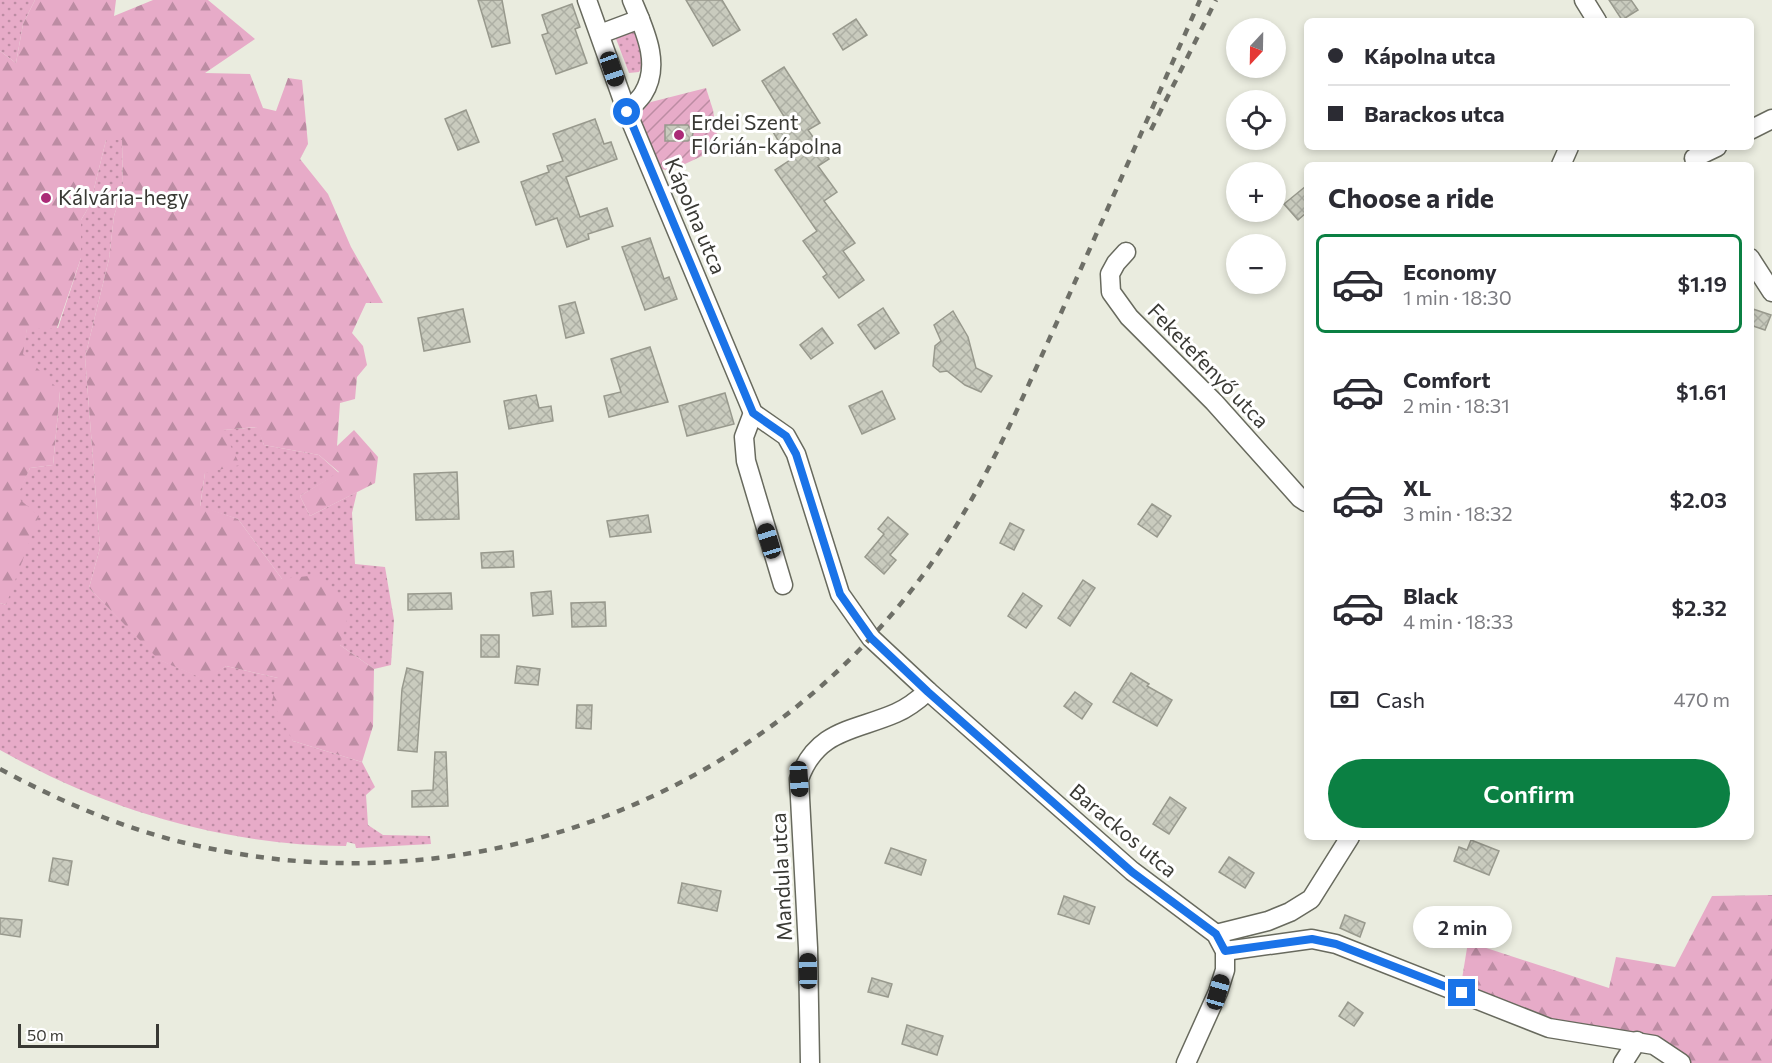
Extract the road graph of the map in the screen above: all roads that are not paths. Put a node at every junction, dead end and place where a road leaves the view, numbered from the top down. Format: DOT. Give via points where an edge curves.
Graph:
graph roads {
  1 [pos="588,0"];
  2 [pos="632,0"];
  3 [pos="1584,0"];
  4 [pos="1595,18"];
  5 [pos="640,19"];
  6 [pos="600,34"];
  7 [pos="627,112"];
  8 [pos="1772,119"];
  9 [pos="1754,128"];
  10 [pos="1710,150"];
  11 [pos="1693,157"];
  12 [pos="1126,252"];
  13 [pos="1754,264"];
  14 [pos="1772,292"];
  15 [pos="753,413"];
  16 [pos="1304,501"];
  17 [pos="783,585"];
  18 [pos="928,692"];
  19 [pos="1348,840"];
  20 [pos="1216,934"];
  21 [pos="1225,951"];
  22 [pos="1637,1041"];
  23 [pos="810,1063"];
  24 [pos="1186,1063"];
  25 [pos="1623,1063"];
  26 [pos="1681,1063"];
  1 -- 6 [label="street, Kápolna utca"];
  2 -- 5 [label="street"];
  3 -- 4 [label="street"];
  5 -- 6 [label="street"];
  5 -- 7 [label="street" via="651,49 652,74 643,94"];
  6 -- 7 [label="street, Kápolna utca"];
  7 -- 15 [label="street, Kápolna utca"];
  8 -- 9 [label="street"];
  10 -- 11 [label="street"];
  12 -- 16 [label="street, Feketefenyő utca" via="1110,274 1110,291 1129,317"];
  13 -- 14 [label="street"];
  15 -- 17 [label="street" via="744,437 746,461"];
  15 -- 18 [label="street, Barackos utca" via="786,436 796,454 840,594 871,638"];
  18 -- 20 [label="street, Barackos utca" via="1132,872"];
  18 -- 23 [label="street, Mandula utca" via="894,714 833,735 818,747 799,779"];
  19 -- 20 [label="street" via="1311,899 1268,921"];
  20 -- 21 [label="street"];
  21 -- 22 [label="street" via="1312,939 1336,944 1549,1028"];
  21 -- 24 [label="street" via="1225,970 1218,992"];
  22 -- 25 [label="street"];
  22 -- 26 [label="street" via="1654,1045"];
}
